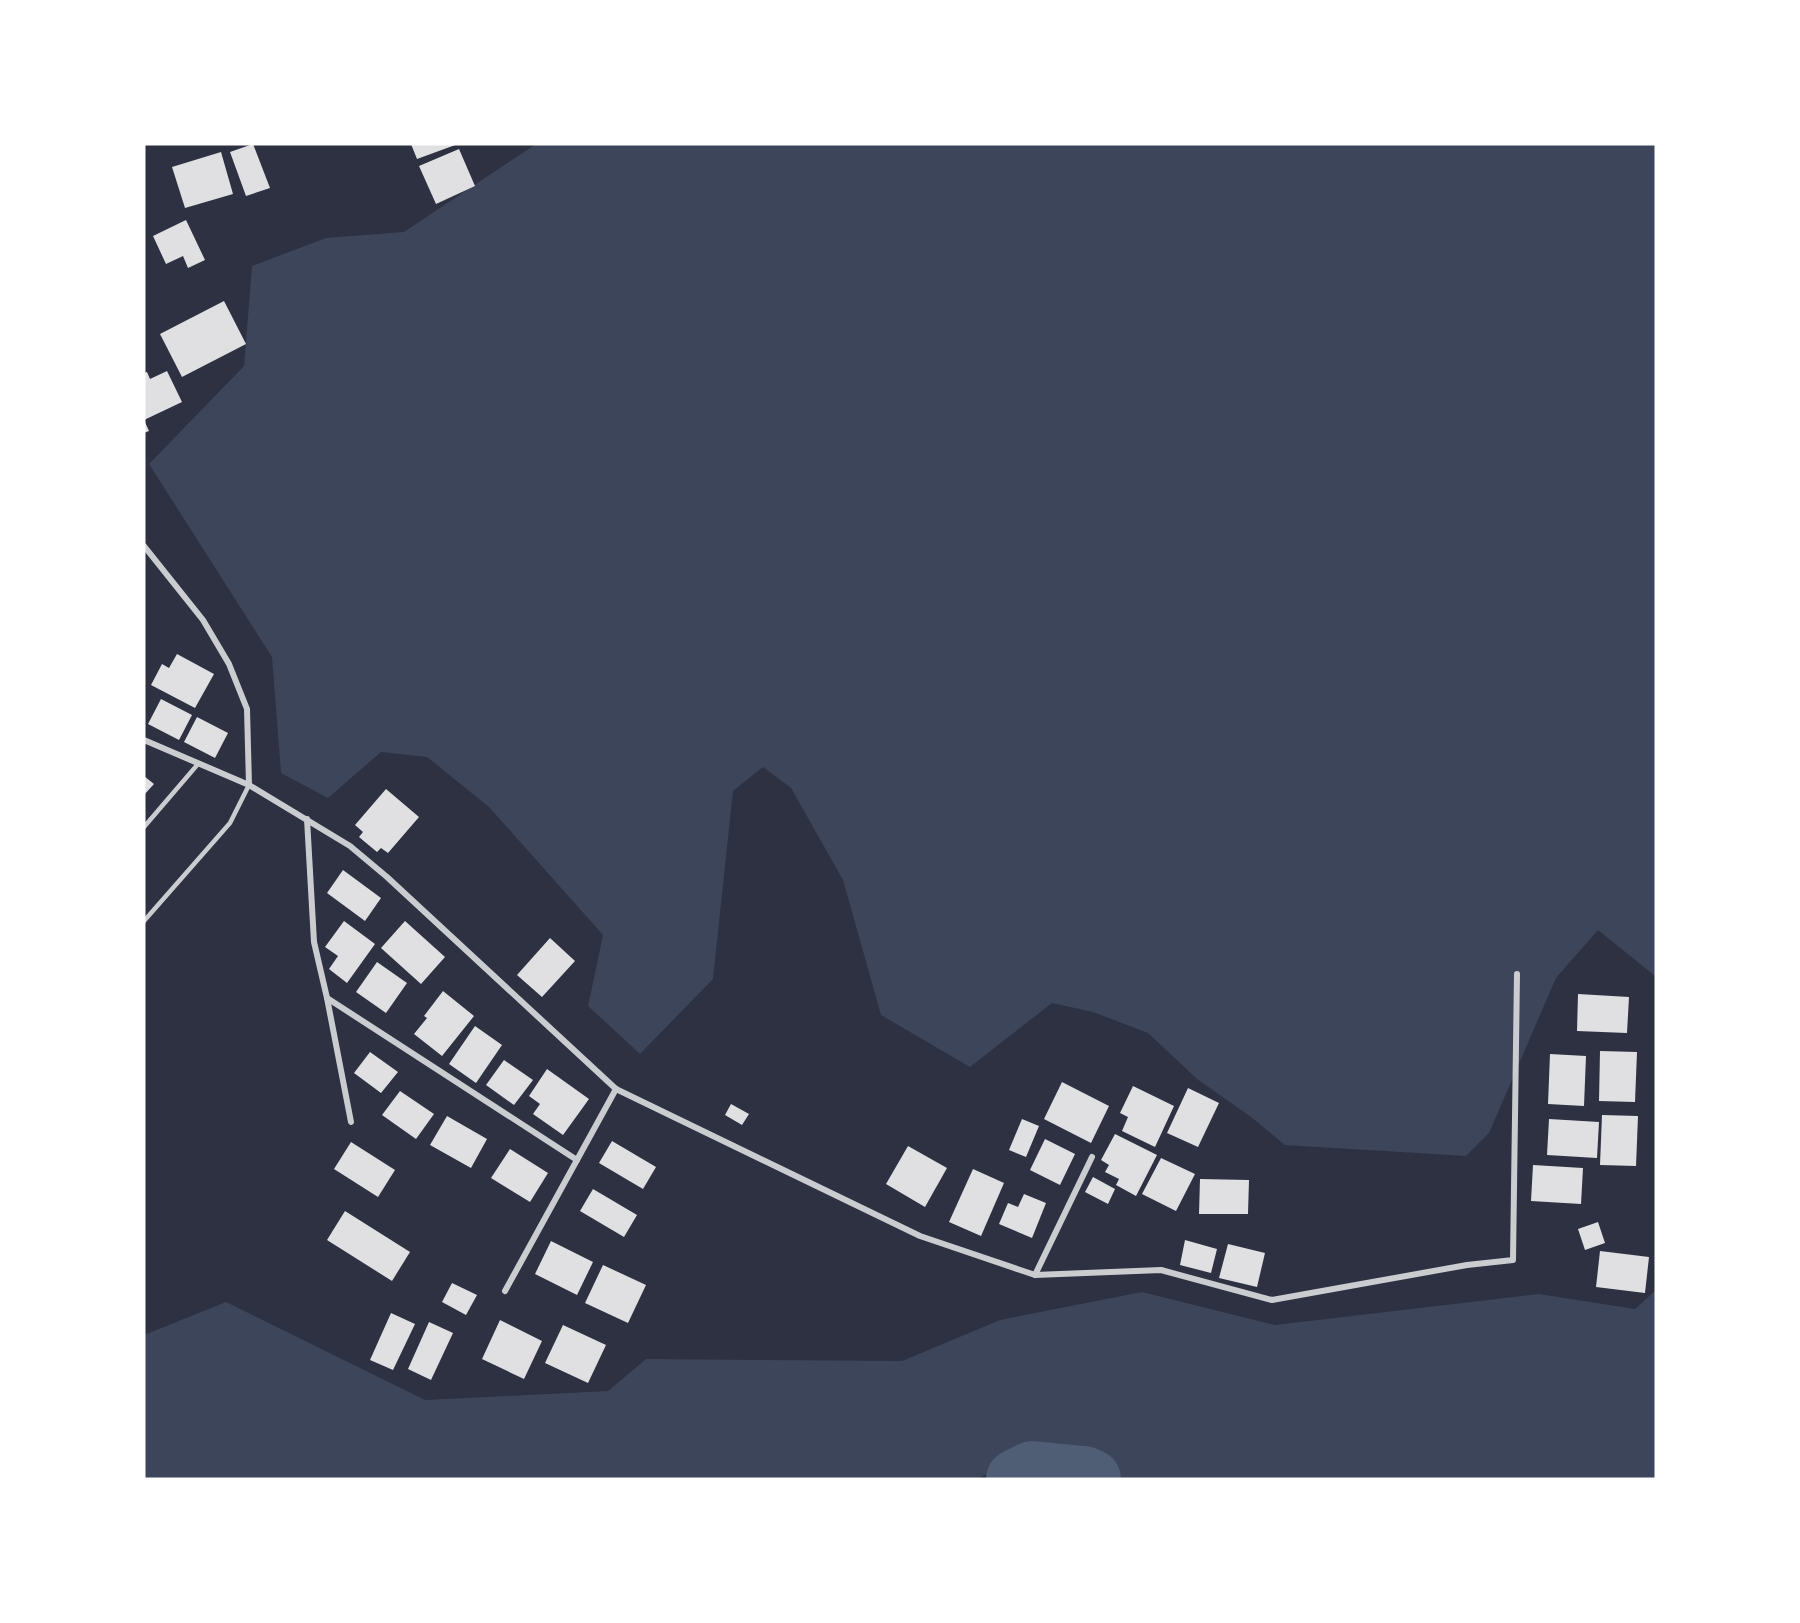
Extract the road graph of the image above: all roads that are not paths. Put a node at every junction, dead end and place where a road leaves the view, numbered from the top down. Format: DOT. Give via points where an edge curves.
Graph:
graph roads {
  1 [pos="144,546"];
  2 [pos="144,740"];
  3 [pos="198,764"];
  4 [pos="249,785"];
  5 [pos="308,819"];
  6 [pos="144,827"];
  7 [pos="144,921"];
  8 [pos="1517,974"];
  9 [pos="327,998"];
  10 [pos="616,1089"];
  11 [pos="351,1122"];
  12 [pos="1092,1157"];
  13 [pos="577,1160"];
  14 [pos="1035,1275"];
  15 [pos="505,1291"];
  1 -- 4 [label="street" via="203,620 229,664 248,709"];
  2 -- 3 [label="street"];
  3 -- 4 [label="street"];
  3 -- 6 [label="lane"];
  4 -- 5 [label="street"];
  4 -- 7 [label="lane" via="230,823"];
  5 -- 9 [label="street" via="314,942"];
  5 -- 10 [label="street" via="350,846 387,877"];
  8 -- 14 [label="street" via="1513,1260 1272,1300 1161,1270"];
  9 -- 11 [label="street"];
  9 -- 13 [label="street"];
  10 -- 13 [label="street"];
  10 -- 14 [label="street" via="920,1236"];
  12 -- 14 [label="street"];
  13 -- 15 [label="street"];
}
